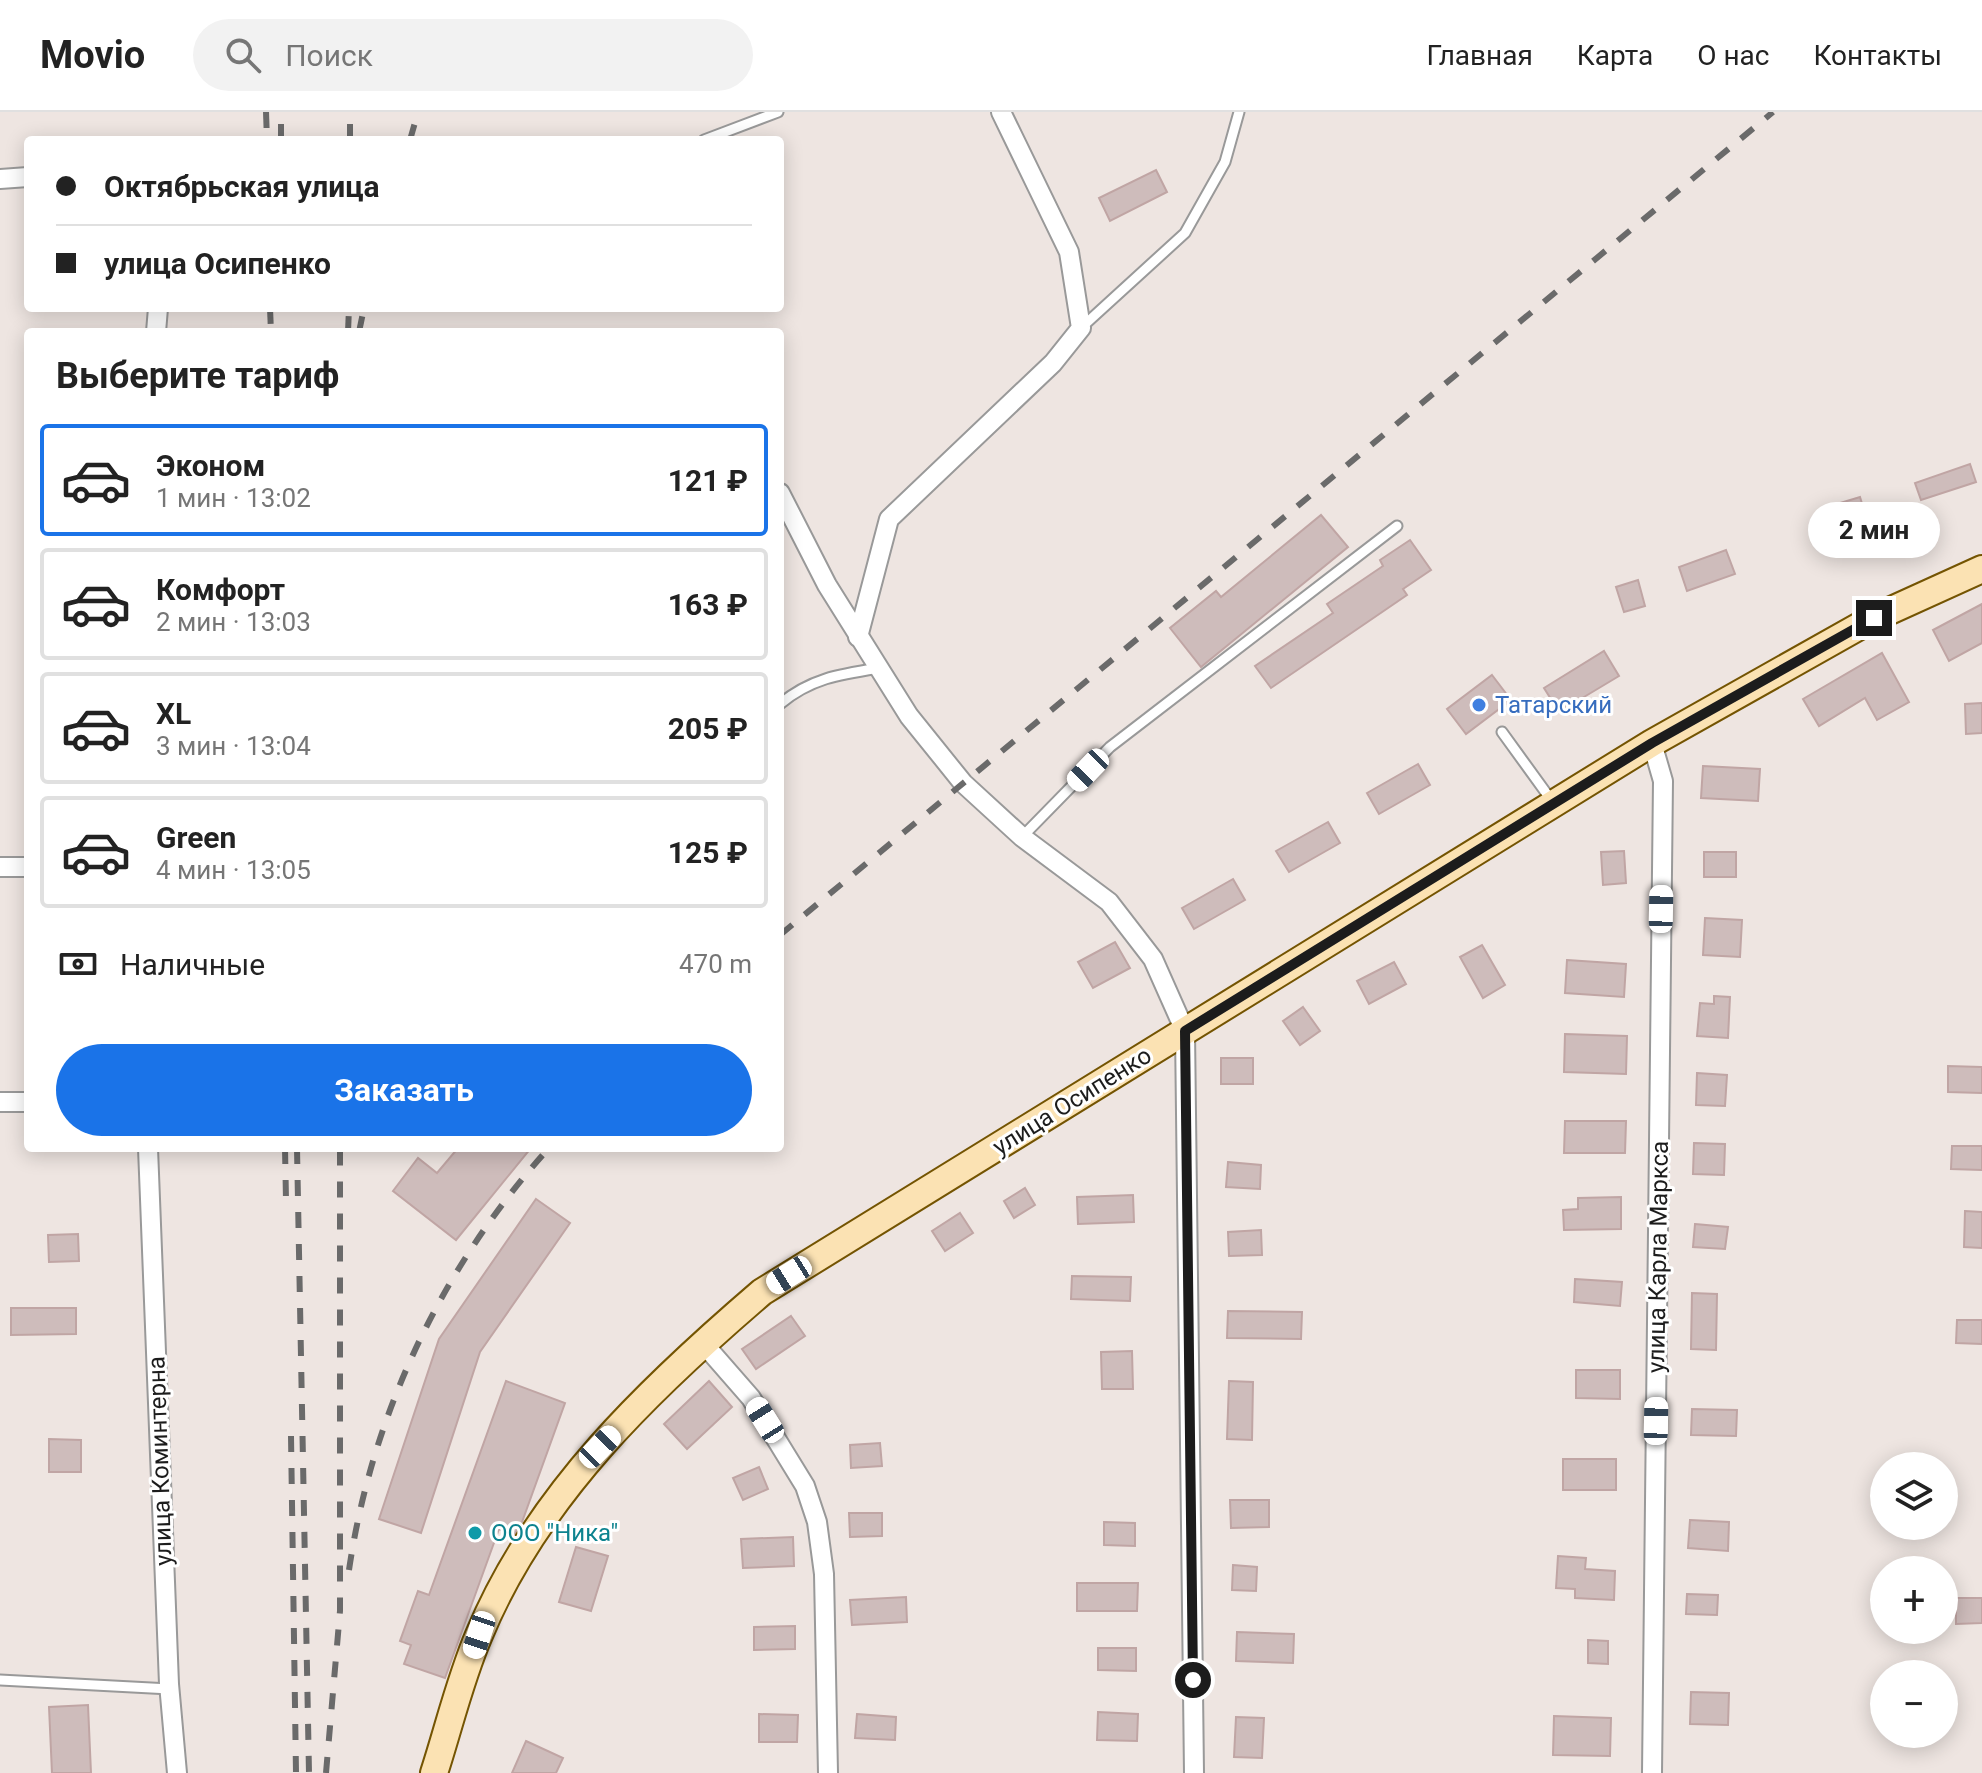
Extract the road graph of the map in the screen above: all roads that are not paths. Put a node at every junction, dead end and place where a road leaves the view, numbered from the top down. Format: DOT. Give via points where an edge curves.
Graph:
graph roads {
  1 [pos="778,112"];
  2 [pos="1001,112"];
  3 [pos="1239,112"];
  4 [pos="715,136"];
  5 [pos="24,177"];
  6 [pos="0,179"];
  7 [pos="1081,328"];
  8 [pos="784,501"];
  9 [pos="1397,526"];
  10 [pos="1982,569"];
  11 [pos="858,637"];
  12 [pos="880,668"];
  13 [pos="784,701"];
  14 [pos="1502,732"];
  15 [pos="1652,743"];
  16 [pos="1554,803"];
  17 [pos="1022,837"];
  18 [pos="0,867"];
  19 [pos="24,867"];
  20 [pos="1185,1031"];
  21 [pos="0,1102"];
  22 [pos="24,1102"];
  23 [pos="148,1152"];
  24 [pos="703,1343"];
  25 [pos="0,1680"];
  26 [pos="170,1689"];
  27 [pos="177,1773"];
  28 [pos="434,1773"];
  29 [pos="828,1773"];
  30 [pos="1194,1773"];
  31 [pos="1652,1773"];
  1 -- 4 [label="lane"];
  2 -- 7 [label="street" via="1069,252"];
  3 -- 7 [label="lane" via="1225,162 1185,233"];
  5 -- 6 [label="street"];
  7 -- 11 [label="street" via="1053,363 889,519"];
  8 -- 11 [label="street"];
  9 -- 17 [label="lane" via="1110,747"];
  10 -- 15 [label="street, улица Осипенко" via="1874,618"];
  11 -- 12 [label="street"];
  12 -- 13 [label="lane" via="838,675 799,689"];
  12 -- 17 [label="street" via="909,716 963,783"];
  14 -- 16 [label="lane"];
  15 -- 16 [label="street, улица Осипенко"];
  15 -- 31 [label="street, улица Карла Маркса" via="1663,781"];
  16 -- 20 [label="street, улица Осипенко"];
  17 -- 20 [label="street" via="1109,902 1153,959"];
  18 -- 19 [label="street"];
  20 -- 24 [label="street, улица Осипенко" via="762,1292"];
  20 -- 30 [label="street"];
  21 -- 22 [label="street"];
  23 -- 26 [label="street, улица Коминтерна"];
  24 -- 28 [label="street, улица Осипенко" via="582,1466 543,1519 479,1635"];
  24 -- 29 [label="street" via="751,1398 805,1486 817,1522 824,1574"];
  25 -- 26 [label="lane"];
  26 -- 27 [label="street, улица Коминтерна"];
}
